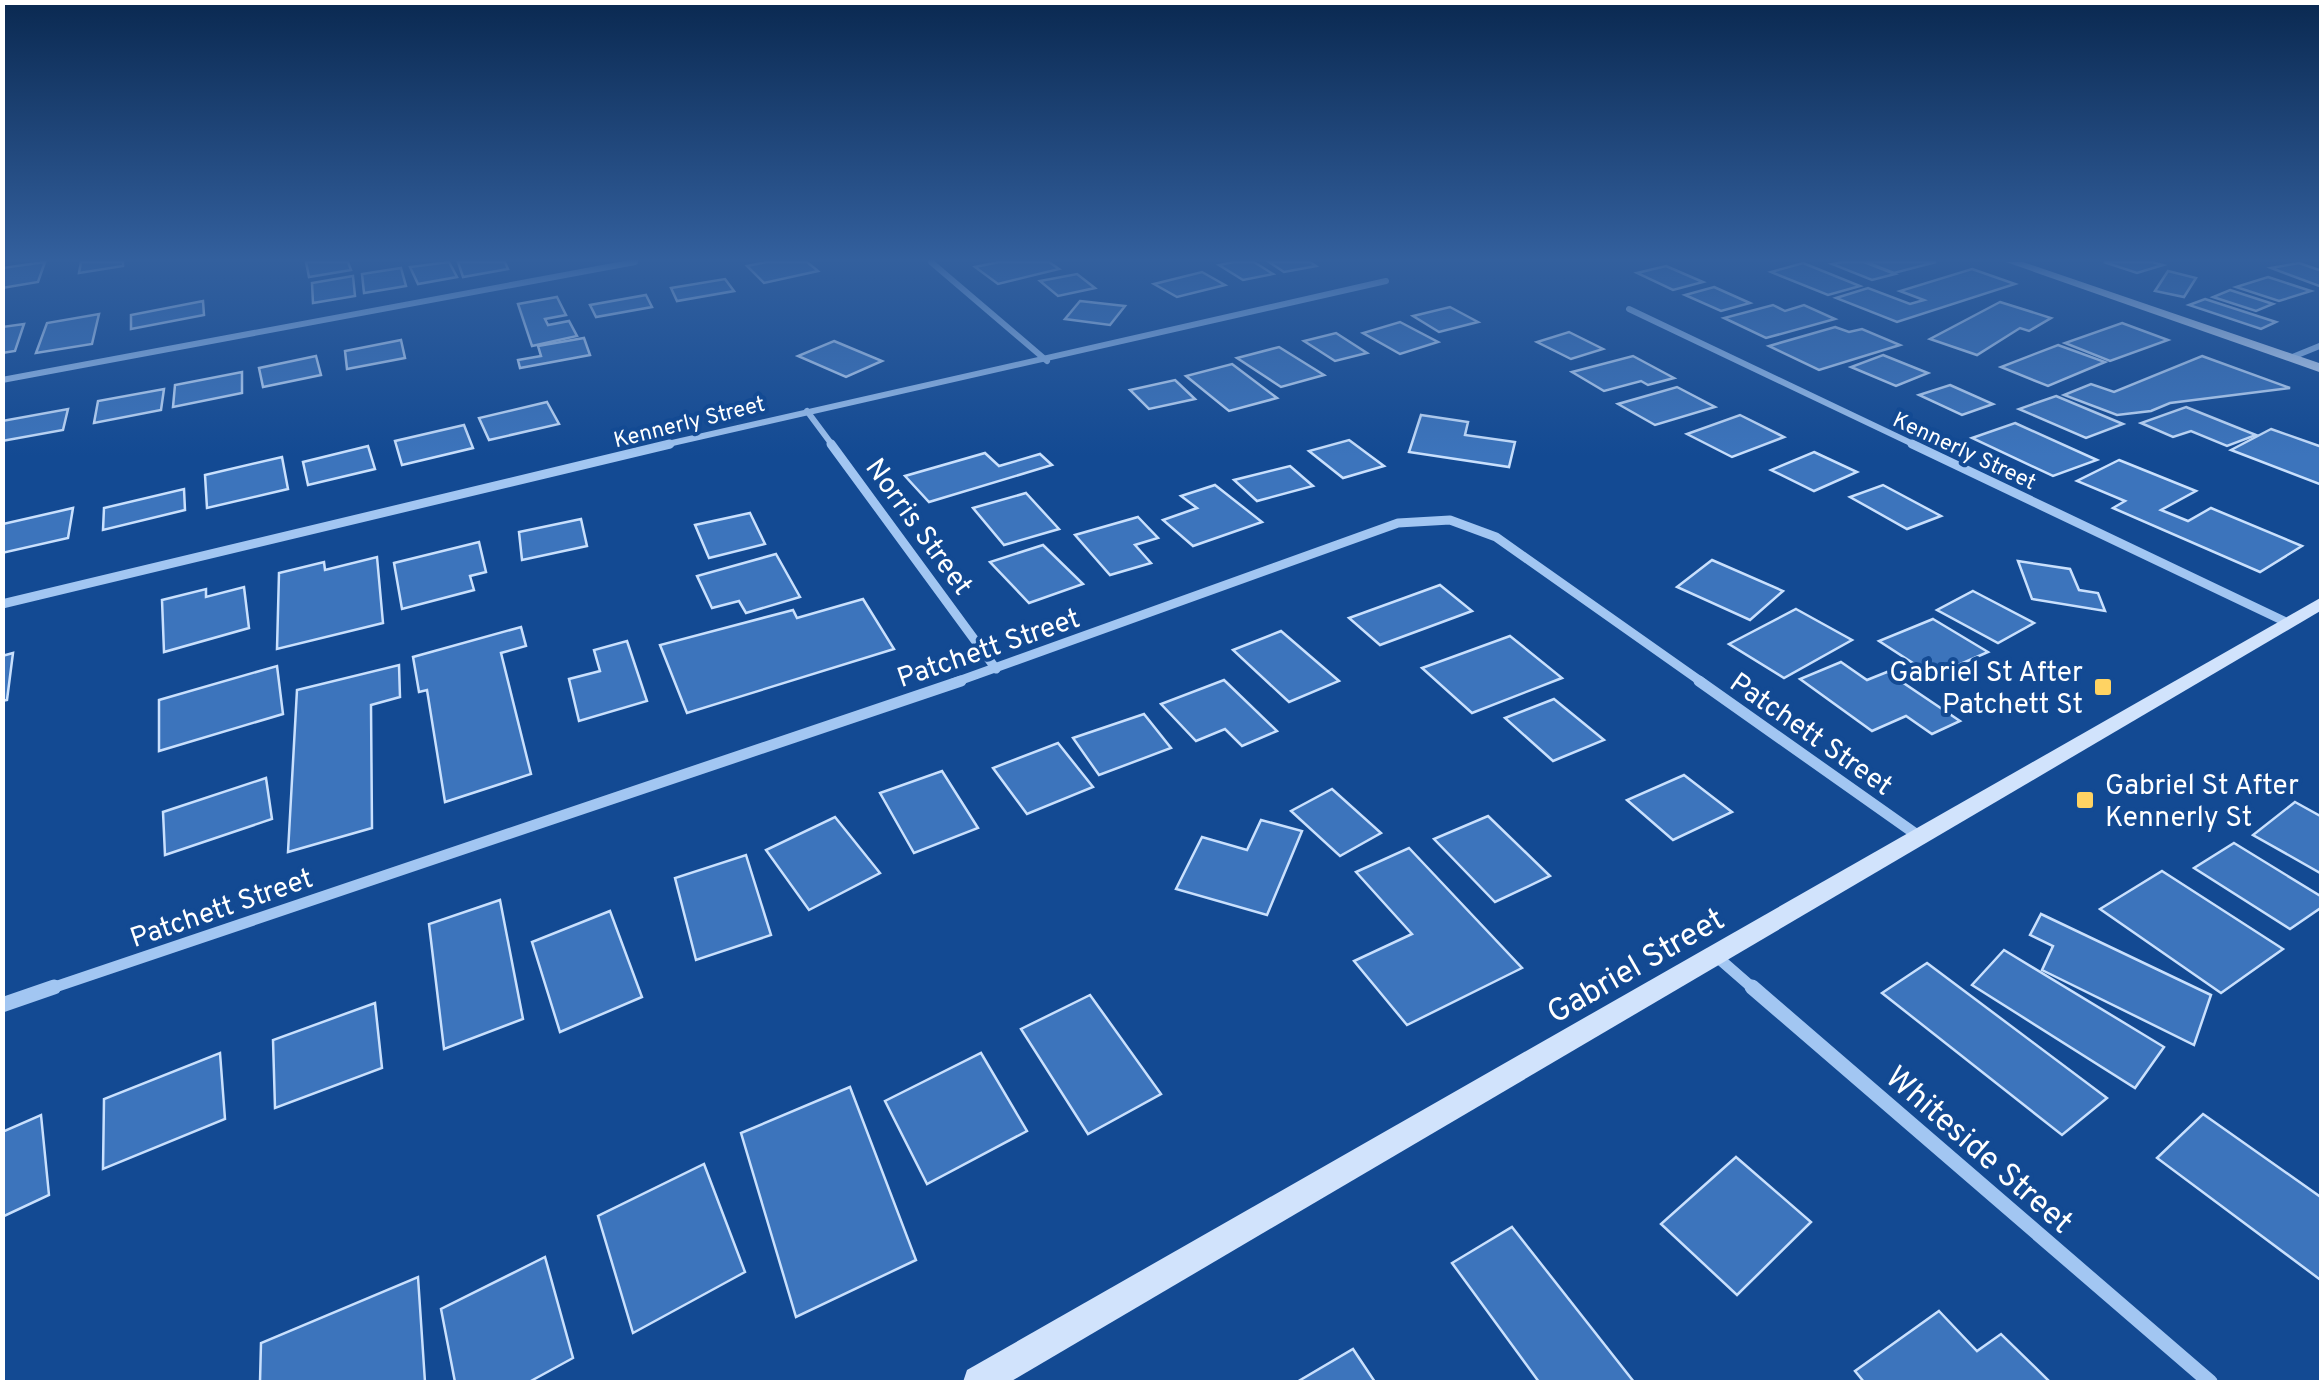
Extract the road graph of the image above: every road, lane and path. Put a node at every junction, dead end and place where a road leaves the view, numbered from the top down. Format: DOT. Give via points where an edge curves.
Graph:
graph roads {
  1 [pos="288,327"];
  2 [pos="1007,327"];
  3 [pos="1193,327"];
  4 [pos="1666,327"];
  5 [pos="2199,327"];
  6 [pos="2322,346"];
  7 [pos="2290,358"];
  8 [pos="1047,361"];
  9 [pos="2322,369"];
  10 [pos="2,380"];
  11 [pos="808,411"];
  12 [pos="2322,602"];
  13 [pos="2,604"];
  14 [pos="2286,622"];
  15 [pos="996,669"];
  16 [pos="1920,837"];
  17 [pos="1715,955"];
  18 [pos="2,1005"];
  19 [pos="980,1382"];
  20 [pos="2210,1382"];
  1 -- 10 [label="street"];
  2 -- 8 [label="street"];
  3 -- 8 [label="street, Kennerly Street"];
  4 -- 14 [label="street, Kennerly Street"];
  5 -- 7 [label="street"];
  6 -- 7 [label="street"];
  7 -- 9 [label="street"];
  8 -- 11 [label="street, Kennerly Street"];
  11 -- 13 [label="street, Kennerly Street"];
  11 -- 15 [label="street, Norris Street"];
  12 -- 14 [label="street, Gabriel Street"];
  14 -- 16 [label="street, Gabriel Street"];
  15 -- 16 [label="street, Patchett Street" via="1398,523 1450,520 1496,537"];
  15 -- 18 [label="street, Patchett Street"];
  16 -- 17 [label="street, Gabriel Street"];
  17 -- 19 [label="street, Gabriel Street"];
  17 -- 20 [label="street, Whiteside Street"];
}
